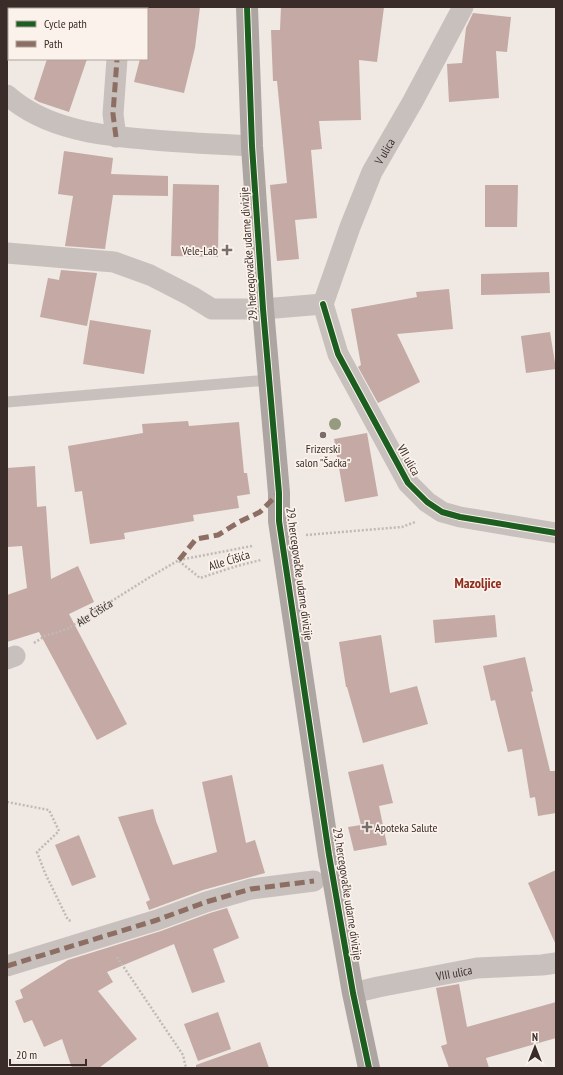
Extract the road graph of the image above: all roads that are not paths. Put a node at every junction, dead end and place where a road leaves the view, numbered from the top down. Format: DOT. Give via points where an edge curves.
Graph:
graph roads {
  1 [pos="247,7"];
  2 [pos="463,7"];
  3 [pos="117,60"];
  4 [pos="7,95"];
  5 [pos="116,137"];
  6 [pos="252,146"];
  7 [pos="7,252"];
  8 [pos="323,304"];
  9 [pos="263,309"];
  10 [pos="270,380"];
  11 [pos="7,402"];
  12 [pos="556,533"];
  13 [pos="314,881"];
  14 [pos="556,963"];
  15 [pos="7,966"];
  16 [pos="353,993"];
  17 [pos="369,1068"];
  1 -- 6 [label="main road, 29. hercegovačke udarne divizije"];
  2 -- 8 [label="street, V ulica" via="372,172"];
  3 -- 5 [label="street" via="114,114"];
  4 -- 5 [label="street" via="16,104 35,115 67,127"];
  5 -- 6 [label="street"];
  6 -- 9 [label="main road, 29. hercegovačke udarne divizije"];
  7 -- 9 [label="street" via="114,262 150,275 212,309"];
  8 -- 9 [label="street"];
  8 -- 12 [label="street, VII ulica" via="338,354 408,483 427,502 442,512 460,517"];
  9 -- 10 [label="main road, 29. hercegovačke udarne divizije"];
  10 -- 11 [label="lane"];
  10 -- 16 [label="main road, 29. hercegovačke udarne divizije" via="279,521 329,855"];
  13 -- 15 [label="street" via="251,889"];
  14 -- 16 [label="street, VIII ulica" via="477,968"];
  16 -- 17 [label="main road, 29. hercegovačke udarne divizije"];
}
